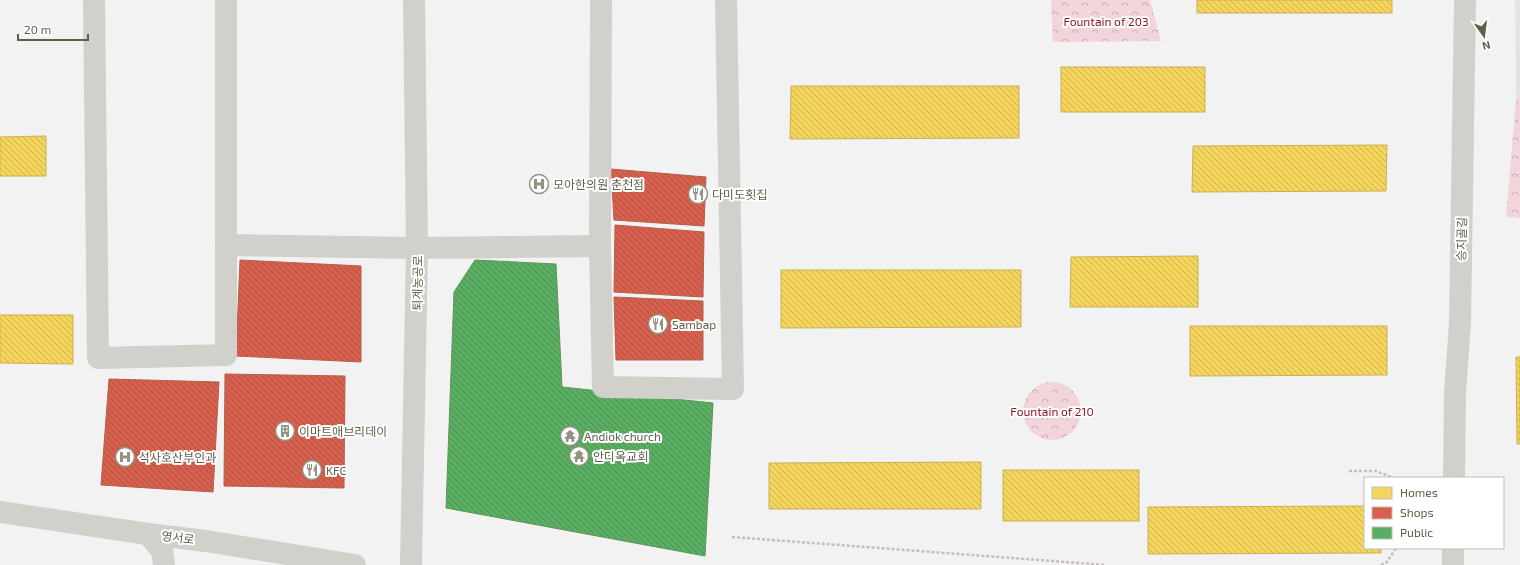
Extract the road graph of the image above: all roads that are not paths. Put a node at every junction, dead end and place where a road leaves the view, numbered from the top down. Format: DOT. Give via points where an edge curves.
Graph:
graph roads {
  1 [pos="94,0"];
  2 [pos="226,0"];
  3 [pos="414,0"];
  4 [pos="601,0"];
  5 [pos="726,0"];
  6 [pos="1465,0"];
  7 [pos="226,245"];
  8 [pos="600,246"];
  9 [pos="417,248"];
  10 [pos="1454,477"];
  11 [pos="0,512"];
  12 [pos="148,534"];
  13 [pos="1454,549"];
  14 [pos="164,565"];
  15 [pos="355,565"];
  16 [pos="411,565"];
  17 [pos="1453,565"];
  1 -- 7 [label="street" via="98,358 226,355"];
  2 -- 7 [label="street"];
  3 -- 9 [label="street, 퇴계농공로"];
  4 -- 8 [label="street"];
  5 -- 8 [label="street" via="733,389 603,387"];
  6 -- 10 [label="street, 승지골길" via="1460,323"];
  7 -- 9 [label="street"];
  8 -- 9 [label="street"];
  9 -- 16 [label="street, 퇴계농공로"];
  11 -- 12 [label="street, 영서로"];
  12 -- 14 [label="street" via="162,551"];
  12 -- 15 [label="street, 영서로"];
  13 -- 17 [label="street"];
}
